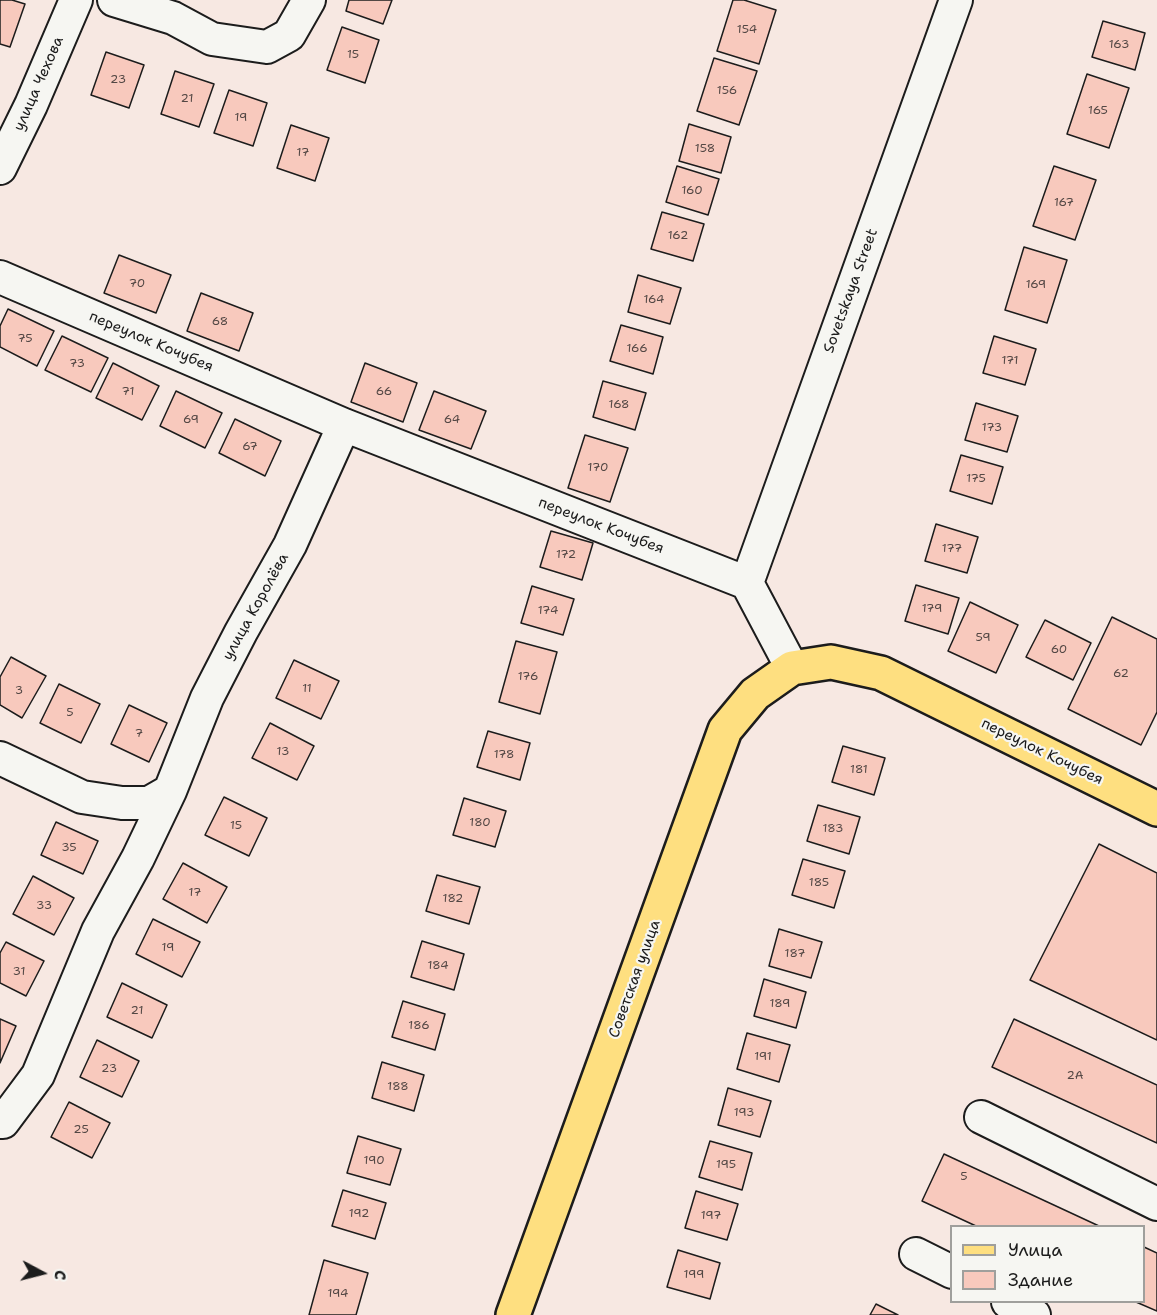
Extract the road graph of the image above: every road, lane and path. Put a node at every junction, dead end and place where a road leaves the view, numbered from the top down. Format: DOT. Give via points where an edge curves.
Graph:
graph roads {
  1 [pos="76,0"];
  2 [pos="114,0"];
  3 [pos="309,0"];
  4 [pos="956,0"];
  5 [pos="0,168"];
  6 [pos="0,277"];
  7 [pos="344,425"];
  8 [pos="747,583"];
  9 [pos="792,668"];
  10 [pos="0,758"];
  11 [pos="170,791"];
  12 [pos="1157,809"];
  13 [pos="981,1118"];
  14 [pos="0,1122"];
  15 [pos="1157,1204"];
  16 [pos="916,1254"];
  17 [pos="950,1271"];
  18 [pos="1010,1303"];
  19 [pos="513,1315"];
  20 [pos="1034,1315"];
  1 -- 5 [label="street, улица Чехова"];
  2 -- 3 [label="street" via="172,18 212,39 267,47 289,35"];
  4 -- 8 [label="street, Sovetskaya Street"];
  6 -- 7 [label="street, переулок Кочубея"];
  7 -- 8 [label="street, переулок Кочубея"];
  7 -- 11 [label="street, улица Королёва" via="290,545 207,698"];
  8 -- 9 [label="street"];
  9 -- 12 [label="main road, переулок Кочубея" via="831,662 881,673"];
  9 -- 19 [label="main road, Советская улица" via="755,694 725,730"];
  10 -- 11 [label="street" via="82,797 149,803"];
  11 -- 14 [label="street, улица Королёва" via="98,931 38,1075"];
  13 -- 15 [label="street"];
  16 -- 17 [label="street"];
  18 -- 20 [label="street"];
}
